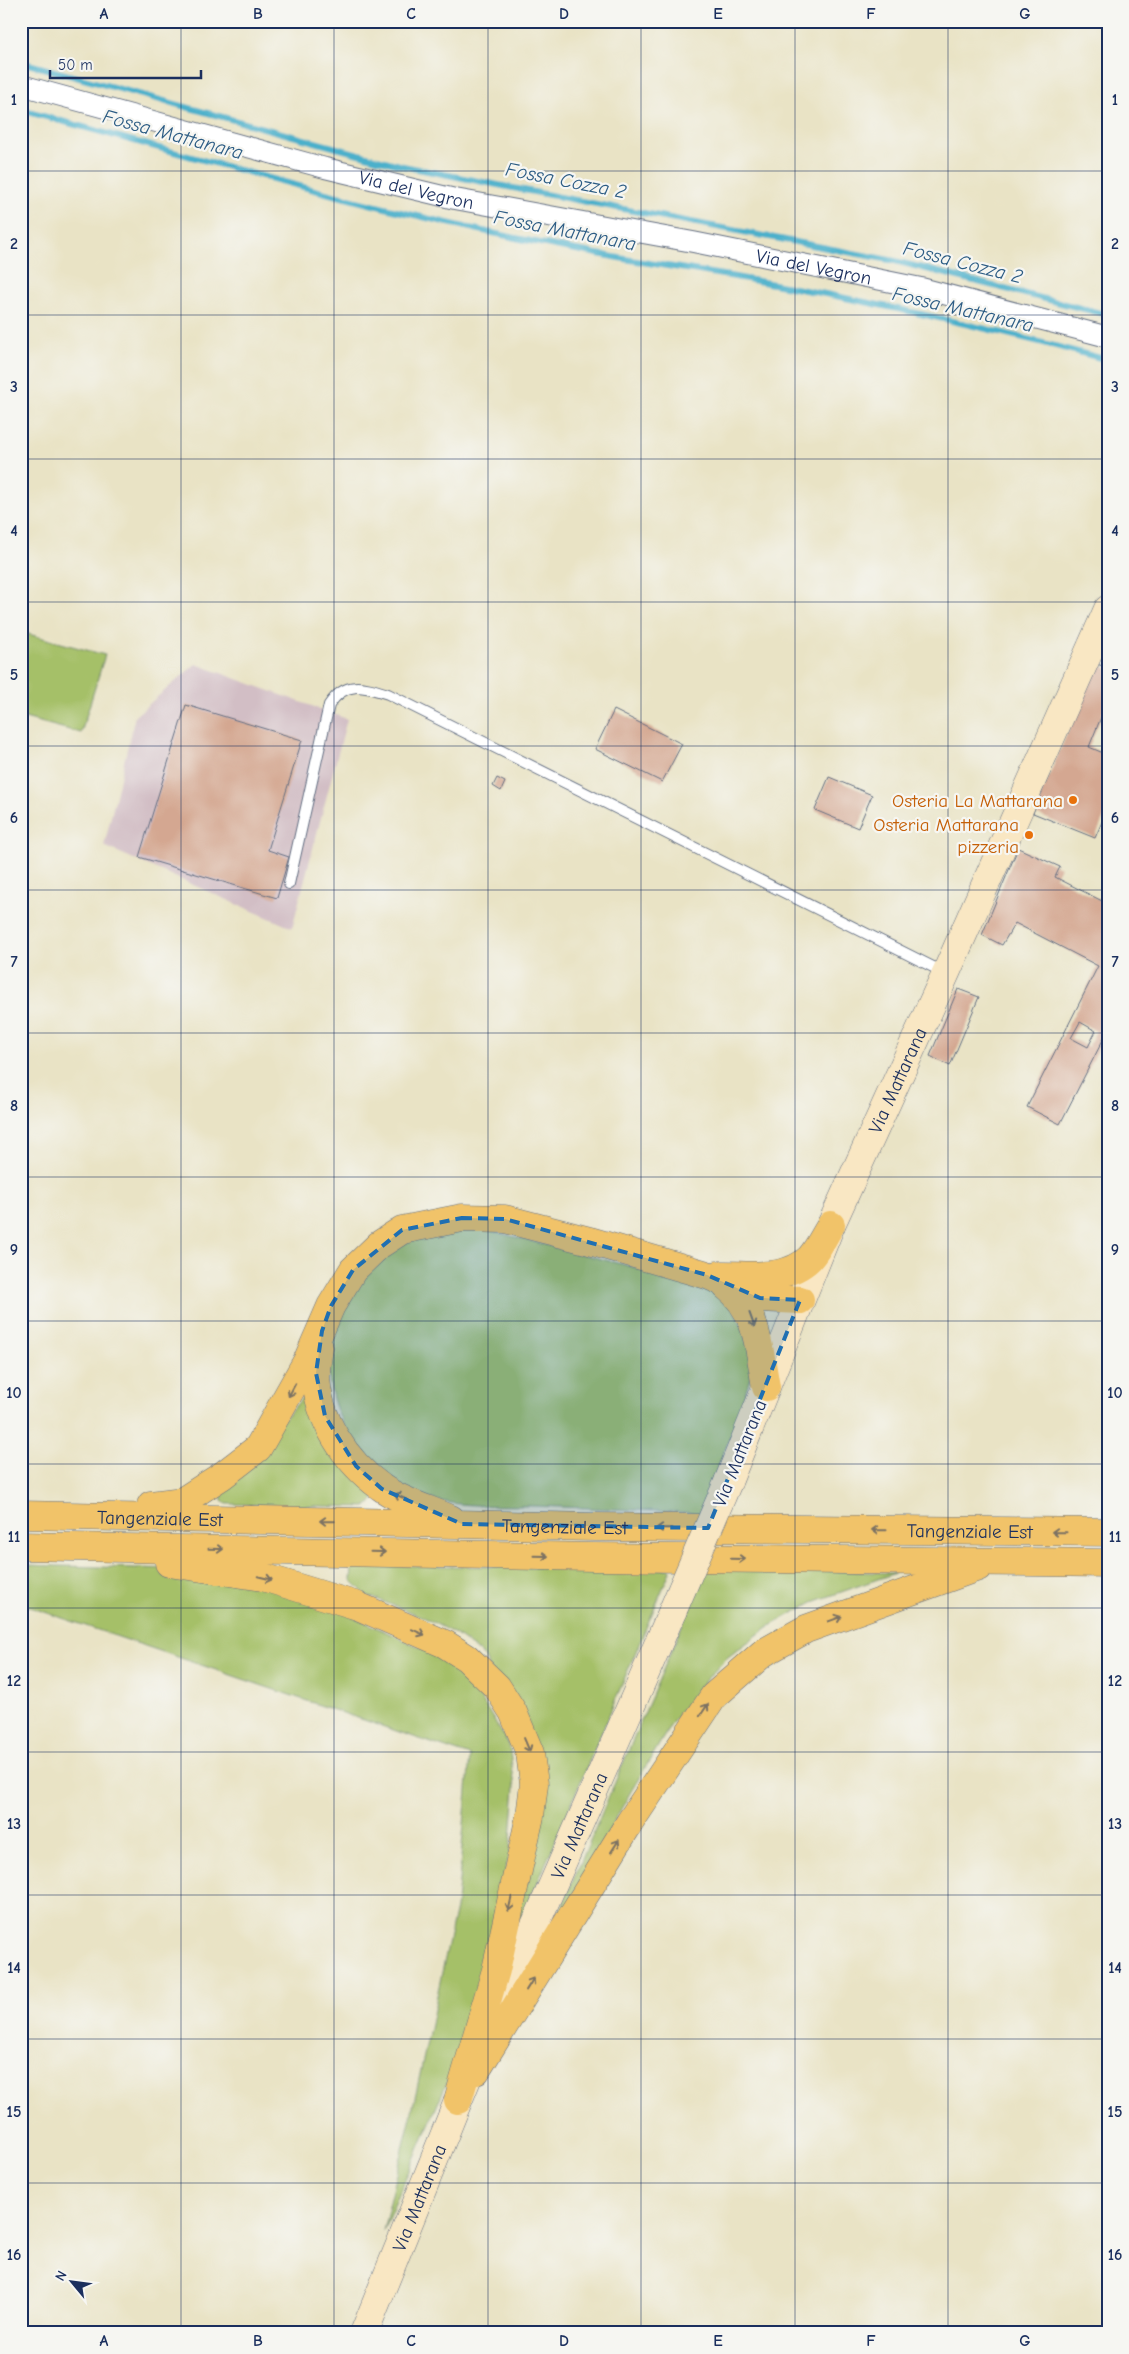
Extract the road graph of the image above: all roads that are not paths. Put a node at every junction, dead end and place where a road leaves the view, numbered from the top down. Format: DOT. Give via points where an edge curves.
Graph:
graph roads {
  1 [pos="21,85"];
  2 [pos="1108,336"];
  3 [pos="1108,609"];
  4 [pos="289,884"];
  5 [pos="946,973"];
  6 [pos="831,1225"];
  7 [pos="770,1275"];
  8 [pos="707,1276"];
  9 [pos="800,1300"];
  10 [pos="322,1331"];
  11 [pos="766,1387"];
  12 [pos="21,1514"];
  13 [pos="462,1524"];
  14 [pos="1108,1532"];
  15 [pos="21,1546"];
  16 [pos="61,1547"];
  17 [pos="993,1561"];
  18 [pos="1108,1563"];
  19 [pos="458,2100"];
  20 [pos="377,2300"];
  21 [pos="364,2333"];
  22 [pos="376,2333"];
  1 -- 2 [label="street, Via del Vegron" via="334,171 455,198 921,288"];
  3 -- 5 [label="street, Via Mattarana"];
  4 -- 5 [label="lane" via="329,705 337,693 347,688 367,688 388,694"];
  5 -- 6 [label="street, Via Mattarana"];
  6 -- 7 [label="highway" via="804,1263 793,1270"];
  6 -- 9 [label="street, Via Mattarana"];
  7 -- 8 [label="highway"];
  7 -- 9 [label="highway"];
  8 -- 9 [label="highway" via="760,1298"];
  8 -- 10 [label="highway" via="505,1219 462,1218 402,1230 379,1245 353,1270 331,1306"];
  8 -- 11 [label="highway, one-way" via="727,1286 743,1302 751,1317"];
  9 -- 11 [label="street, Via Mattarana"];
  10 -- 12 [label="highway, one-way" via="258,1448 183,1501"];
  13 -- 10 [label="highway, one-way" via="382,1488 356,1466 325,1416 318,1390 316,1373"];
  11 -- 19 [label="street, Via Mattarana, bridge" via="673,1610"];
  13 -- 12 [label="highway, Tangenziale Est, one-way"];
  14 -- 13 [label="highway, Tangenziale Est, one-way"];
  15 -- 16 [label="highway, Tangenziale Est"];
  16 -- 17 [label="highway, Tangenziale Est, one-way"];
  16 -- 19 [label="highway, one-way" via="262,1576 358,1606 445,1644 467,1658 498,1687 513,1712 530,1754 534,1784 496,1970"];
  17 -- 18 [label="highway, Tangenziale Est"];
  19 -- 17 [label="highway, one-way" via="630,1822 714,1696 763,1653 806,1629"];
  19 -- 20 [label="street, Via Mattarana"];
  20 -- 21 [label="street, Via Mattarana"];
  20 -- 22 [label="street, Via Mattarana"];
}
